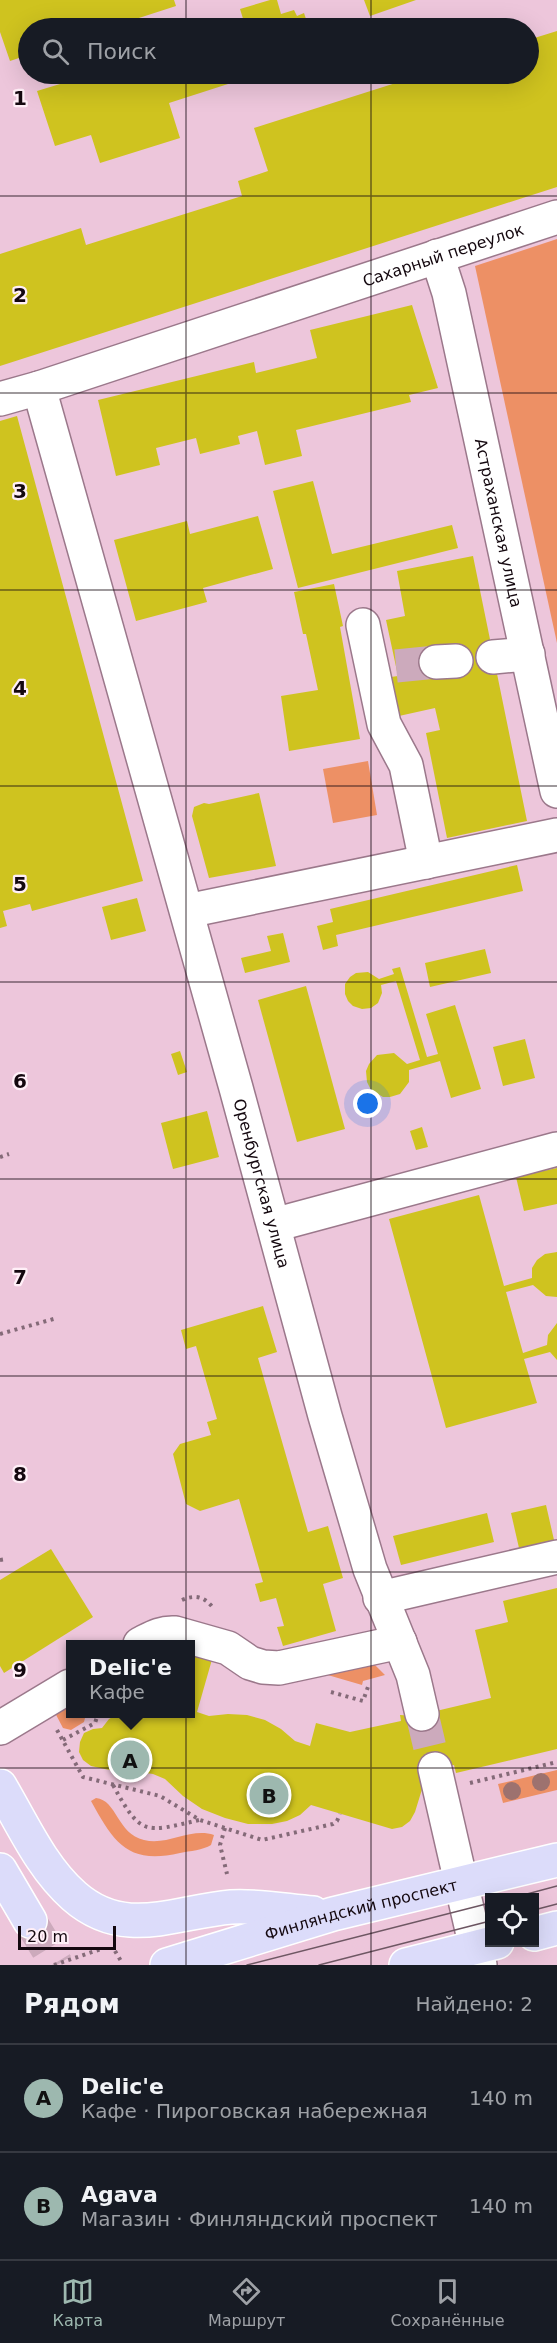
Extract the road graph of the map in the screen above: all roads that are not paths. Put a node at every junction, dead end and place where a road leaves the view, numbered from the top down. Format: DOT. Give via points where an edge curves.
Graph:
graph roads {
  1 [pos="557,217"];
  2 [pos="437,256"];
  3 [pos="39,388"];
  4 [pos="0,399"];
  5 [pos="363,625"];
  6 [pos="528,654"];
  7 [pos="493,657"];
  8 [pos="553,746"];
  9 [pos="557,791"];
  10 [pos="557,835"];
  11 [pos="426,862"];
  12 [pos="187,911"];
  13 [pos="557,1149"];
  14 [pos="273,1225"];
  15 [pos="557,1557"];
  16 [pos="380,1598"];
  17 [pos="148,1640"];
  18 [pos="400,1642"];
  19 [pos="66,1688"];
  20 [pos="422,1714"];
  21 [pos="0,1728"];
  22 [pos="437,1778"];
  23 [pos="0,1786"];
  24 [pos="557,1860"];
  25 [pos="0,1870"];
  26 [pos="462,1883"];
  27 [pos="333,1914"];
  28 [pos="30,1921"];
  29 [pos="557,1928"];
  30 [pos="539,1933"];
  31 [pos="484,1952"];
  32 [pos="168,1965"];
  33 [pos="406,1965"];
  1 -- 2 [label="street, Сахарный переулок"];
  2 -- 3 [label="street, Сахарный переулок"];
  2 -- 6 [label="street, Астраханская улица" via="449,293"];
  3 -- 4 [label="street, Сахарный переулок"];
  3 -- 12 [label="street, Оренбургская улица"];
  5 -- 11 [label="street" via="384,667 384,724 406,765"];
  6 -- 7 [label="street"];
  6 -- 8 [label="street, Астраханская улица"];
  8 -- 9 [label="street, Астраханская улица"];
  10 -- 11 [label="street"];
  11 -- 12 [label="street"];
  12 -- 14 [label="street, Оренбургская улица"];
  13 -- 14 [label="street"];
  14 -- 16 [label="street, Оренбургская улица"];
  15 -- 16 [label="street"];
  16 -- 18 [label="street, Оренбургская улица"];
  17 -- 18 [label="street" via="166,1632 175,1633 228,1648 250,1663 279,1668"];
  18 -- 20 [label="street, Оренбургская улица"];
  19 -- 21 [label="street"];
  22 -- 26 [label="street"];
  23 -- 27 [label="main road" via="48,1866 75,1896 105,1916 147,1922 232,1907"];
  24 -- 26 [label="main road, Финляндский проспект"];
  25 -- 28 [label="main road"];
  26 -- 27 [label="main road, Финляндский проспект"];
  26 -- 31 [label="street"];
  27 -- 32 [label="main road, Финляндский проспект"];
  29 -- 30 [label="main road"];
  31 -- 33 [label="main road"];
}
